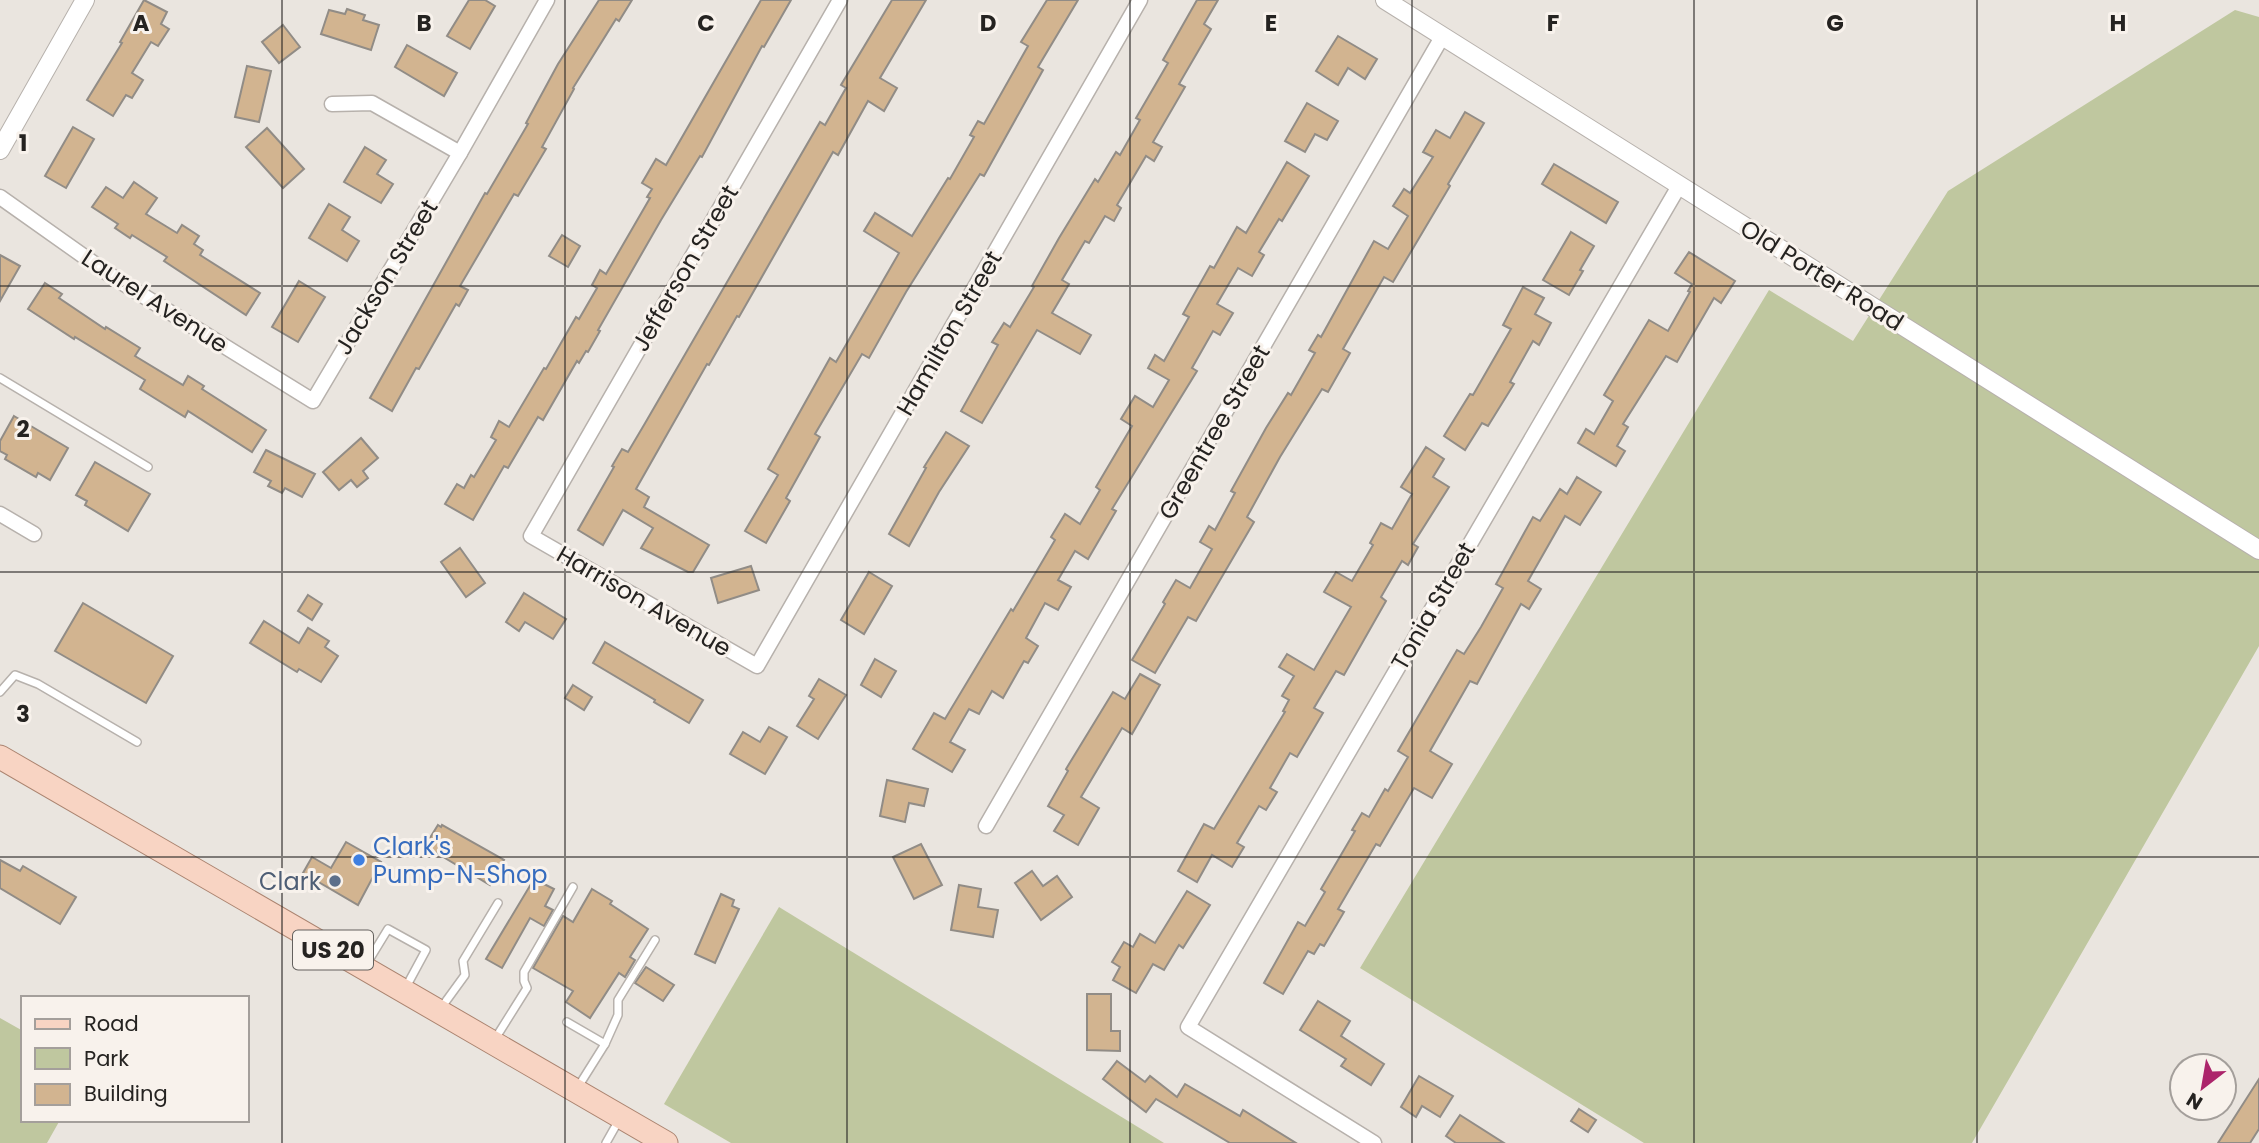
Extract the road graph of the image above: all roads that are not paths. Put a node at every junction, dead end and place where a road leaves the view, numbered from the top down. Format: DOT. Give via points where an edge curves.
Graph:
graph roads {
  1 [pos="85,0"];
  2 [pos="547,0"];
  3 [pos="840,0"];
  4 [pos="1140,0"];
  5 [pos="1385,0"];
  6 [pos="1442,37"];
  7 [pos="332,104"];
  8 [pos="0,150"];
  9 [pos="460,153"];
  10 [pos="1679,186"];
  11 [pos="0,197"];
  12 [pos="0,378"];
  13 [pos="313,401"];
  14 [pos="148,467"];
  15 [pos="0,514"];
  16 [pos="34,534"];
  17 [pos="531,536"];
  18 [pos="2259,550"];
  19 [pos="757,666"];
  20 [pos="0,692"];
  21 [pos="137,742"];
  22 [pos="0,757"];
  23 [pos="986,826"];
  24 [pos="573,887"];
  25 [pos="498,903"];
  26 [pos="655,940"];
  27 [pos="364,968"];
  28 [pos="404,991"];
  29 [pos="438,1011"];
  30 [pos="567,1022"];
  31 [pos="493,1042"];
  32 [pos="605,1044"];
  33 [pos="575,1090"];
  34 [pos="622,1117"];
  35 [pos="606,1143"];
  36 [pos="666,1143"];
  37 [pos="1374,1143"];
  1 -- 8 [label="street"];
  2 -- 9 [label="street, Jackson Street"];
  3 -- 17 [label="street, Jefferson Street"];
  4 -- 19 [label="street, Hamilton Street"];
  5 -- 6 [label="street, Old Porter Road"];
  6 -- 10 [label="street, Old Porter Road"];
  6 -- 23 [label="street, Greentree Street"];
  7 -- 9 [label="street" via="372,103"];
  9 -- 13 [label="street, Jackson Street"];
  10 -- 18 [label="street, Old Porter Road"];
  10 -- 37 [label="street, Tonia Street" via="1188,1027"];
  11 -- 13 [label="street, Laurel Avenue" via="113,277"];
  12 -- 14 [label="lane"];
  15 -- 16 [label="street"];
  17 -- 19 [label="street, Harrison Avenue"];
  20 -- 21 [label="lane" via="15,675"];
  22 -- 27 [label="main road, US 20"];
  24 -- 31 [label="lane" via="524,972 527,988"];
  25 -- 29 [label="lane" via="463,961 465,975"];
  26 -- 32 [label="lane" via="618,1000 618,1015"];
  27 -- 28 [label="main road, US 20"];
  27 -- 28 [label="lane" via="388,929 426,950"];
  28 -- 29 [label="main road, US 20"];
  29 -- 31 [label="main road, US 20"];
  30 -- 32 [label="lane"];
  31 -- 33 [label="main road, US 20"];
  32 -- 33 [label="lane"];
  33 -- 34 [label="main road, US 20"];
  34 -- 35 [label="lane"];
  34 -- 36 [label="main road, US 20"];
}
